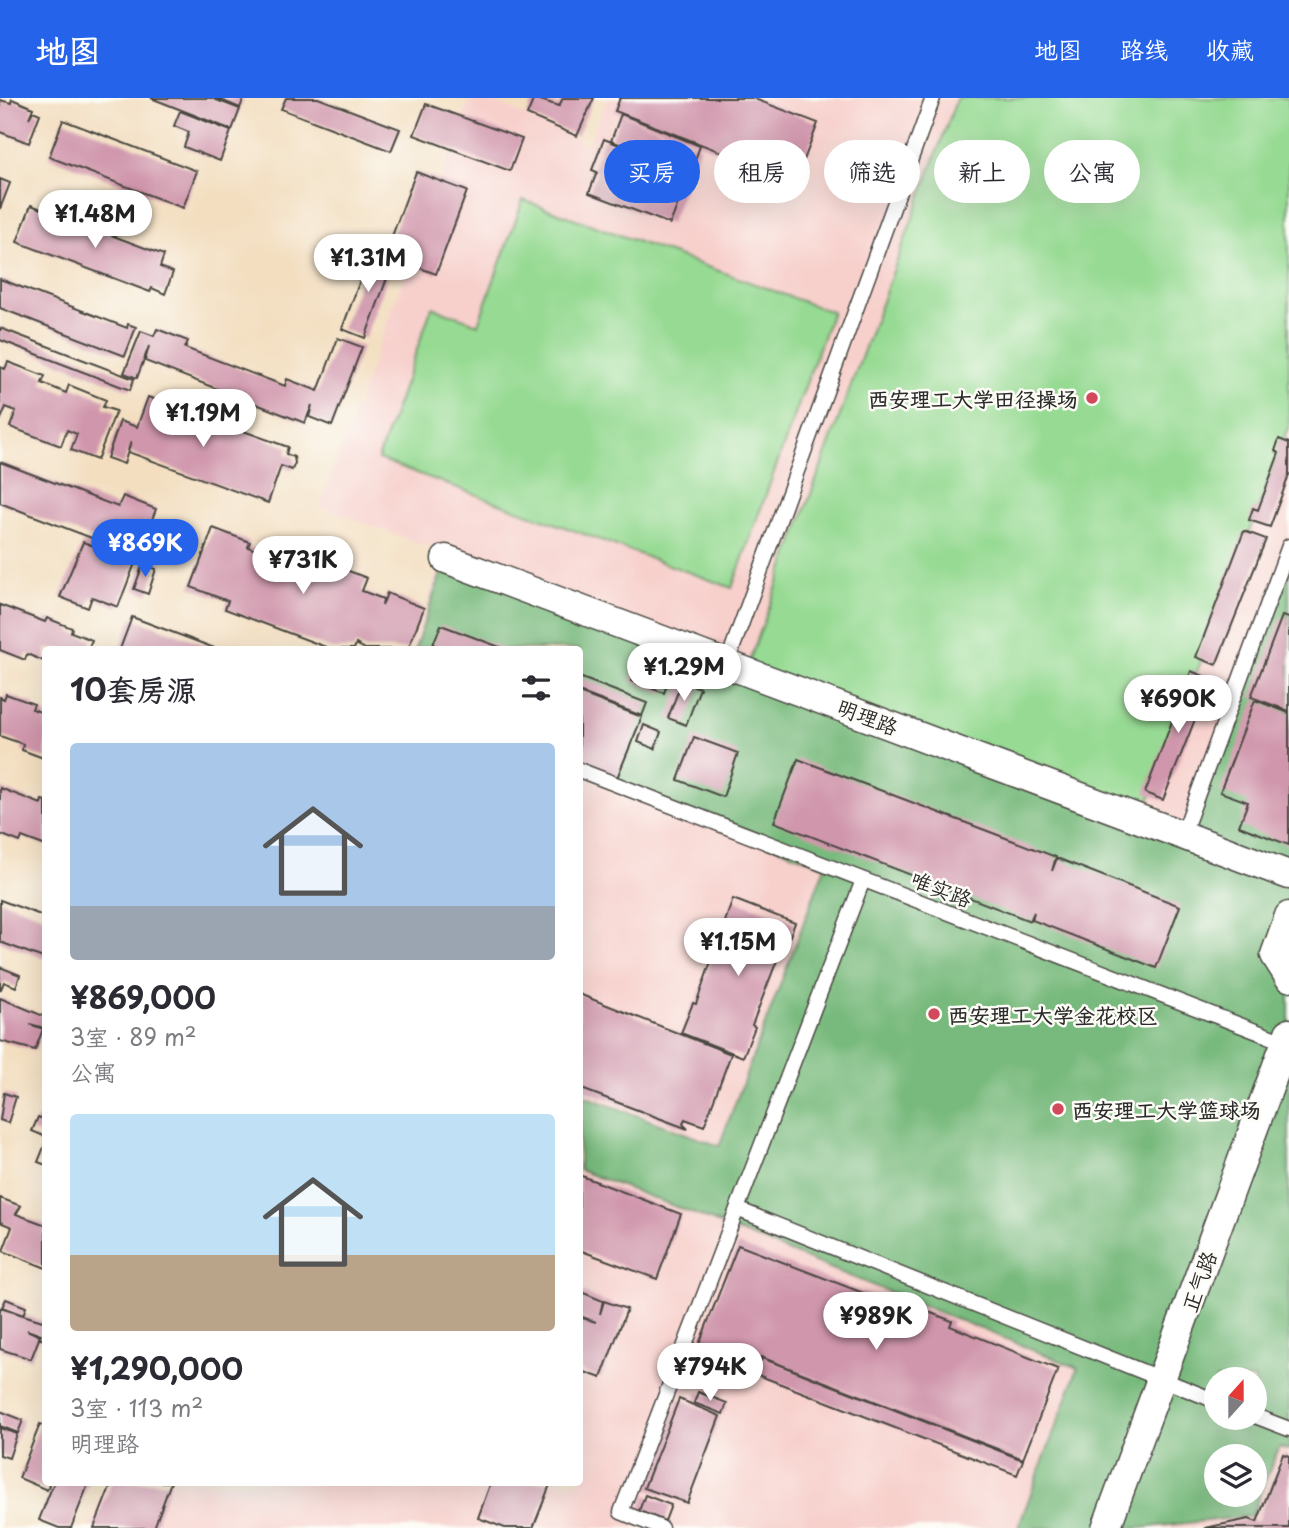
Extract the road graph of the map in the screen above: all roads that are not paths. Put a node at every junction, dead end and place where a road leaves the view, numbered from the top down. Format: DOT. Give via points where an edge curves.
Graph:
graph roads {
  1 [pos="933,98"];
  2 [pos="1289,546"];
  3 [pos="446,559"];
  4 [pos="727,663"];
  5 [pos="583,772"];
  6 [pos="1183,834"];
  7 [pos="1289,875"];
  8 [pos="863,880"];
  9 [pos="1289,915"];
  10 [pos="1289,977"];
  11 [pos="1288,1040"];
  12 [pos="737,1209"];
  13 [pos="1161,1380"];
  14 [pos="1204,1396"];
  15 [pos="1267,1421"];
  16 [pos="1289,1429"];
  17 [pos="661,1528"];
  18 [pos="1106,1528"];
  1 -- 4 [label="lane"];
  2 -- 6 [label="lane"];
  3 -- 4 [label="street, 明理路"];
  4 -- 6 [label="street, 明理路"];
  5 -- 8 [label="lane, 唯实路"];
  6 -- 7 [label="street, 明理路"];
  8 -- 11 [label="lane, 唯实路"];
  8 -- 12 [label="lane"];
  9 -- 10 [label="street" via="1275,955"];
  11 -- 13 [label="street, 正气路"];
  12 -- 13 [label="lane"];
  12 -- 17 [label="lane" via="621,1512"];
  13 -- 14 [label="lane"];
  13 -- 18 [label="street, 正气路"];
  15 -- 16 [label="lane"];
}
